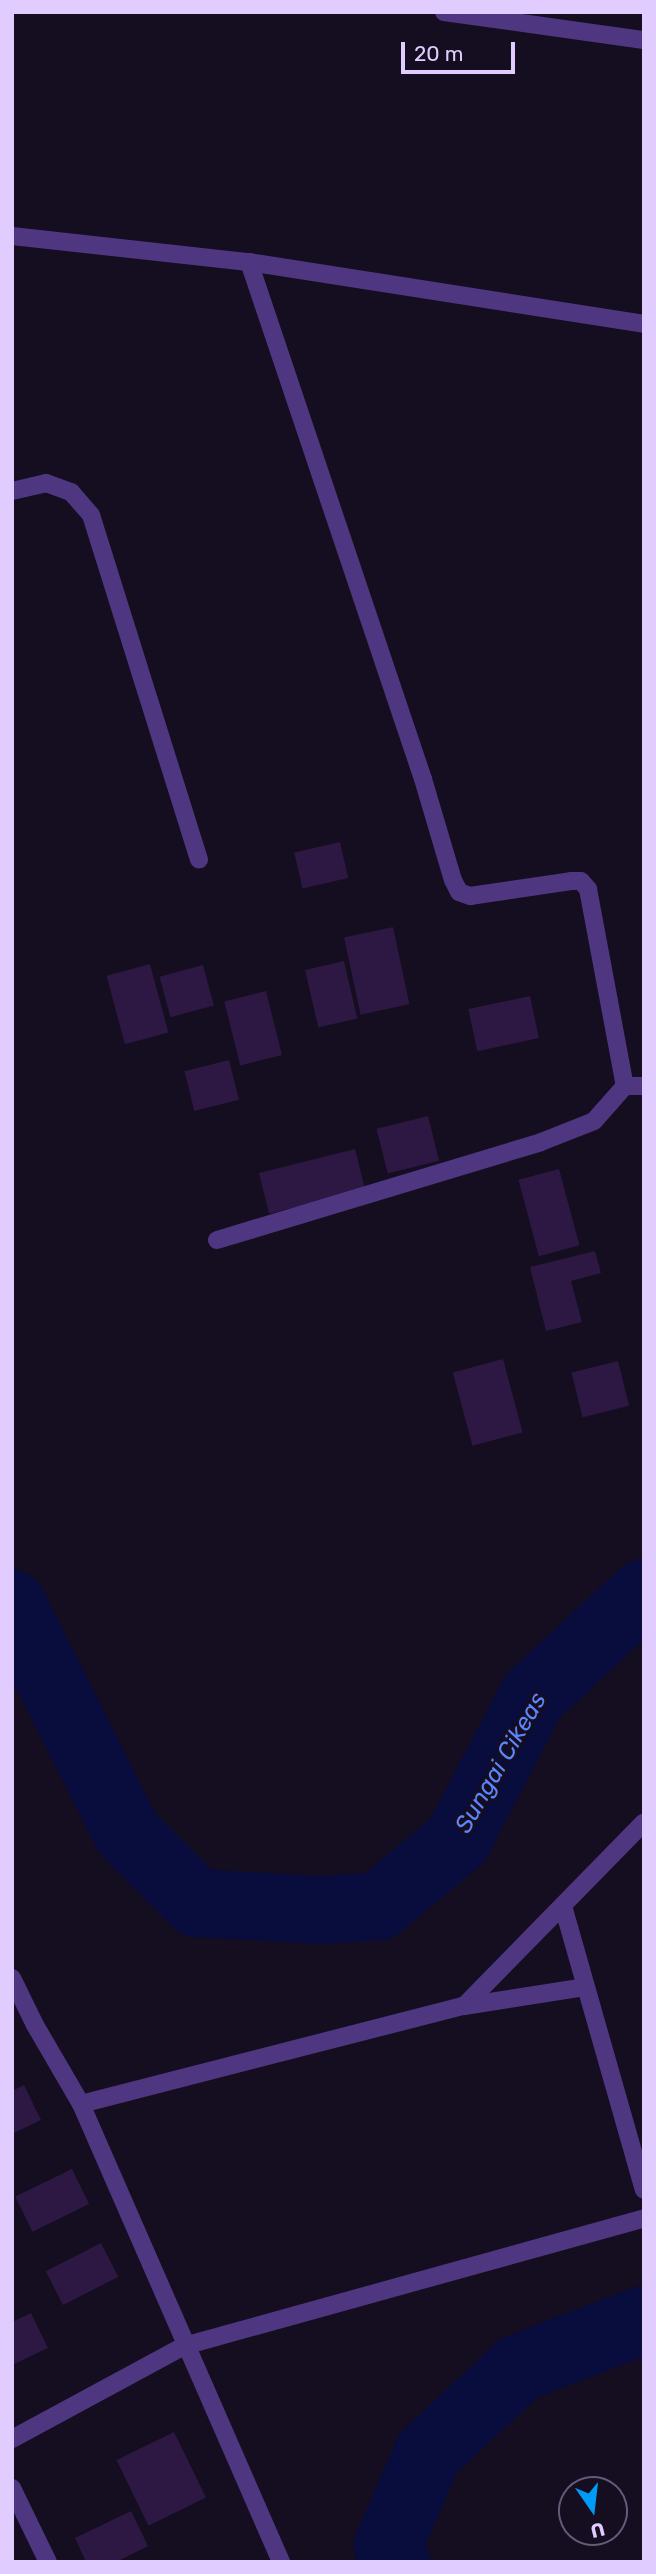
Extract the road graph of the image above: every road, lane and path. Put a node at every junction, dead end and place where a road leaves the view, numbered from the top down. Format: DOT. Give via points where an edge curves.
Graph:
graph roads {
  1 [pos="444,12"];
  2 [pos="644,40"];
  3 [pos="12,236"];
  4 [pos="250,262"];
  5 [pos="644,324"];
  6 [pos="12,491"];
  7 [pos="199,859"];
  8 [pos="625,1086"];
  9 [pos="644,1086"];
  10 [pos="218,1240"];
  11 [pos="644,1822"];
  12 [pos="563,1906"];
  13 [pos="12,1978"];
  14 [pos="585,1987"];
  15 [pos="464,2006"];
  16 [pos="80,2104"];
  17 [pos="644,2190"];
  18 [pos="644,2218"];
  19 [pos="184,2346"];
  20 [pos="12,2439"];
  21 [pos="12,2488"];
  22 [pos="48,2562"];
  23 [pos="281,2562"];
  1 -- 2 [label="street"];
  3 -- 4 [label="street"];
  4 -- 5 [label="street"];
  4 -- 8 [label="street" via="453,880 459,892 470,896 571,881 581,881 588,889"];
  6 -- 7 [label="street" via="46,483 71,492 91,515"];
  8 -- 9 [label="street"];
  8 -- 10 [label="street" via="594,1121 572,1131"];
  11 -- 12 [label="street"];
  12 -- 14 [label="street"];
  12 -- 15 [label="street"];
  13 -- 16 [label="street"];
  14 -- 15 [label="street"];
  14 -- 17 [label="street"];
  15 -- 16 [label="street"];
  16 -- 19 [label="street"];
  18 -- 19 [label="street"];
  19 -- 20 [label="street"];
  19 -- 23 [label="street"];
  21 -- 22 [label="street"];
}
